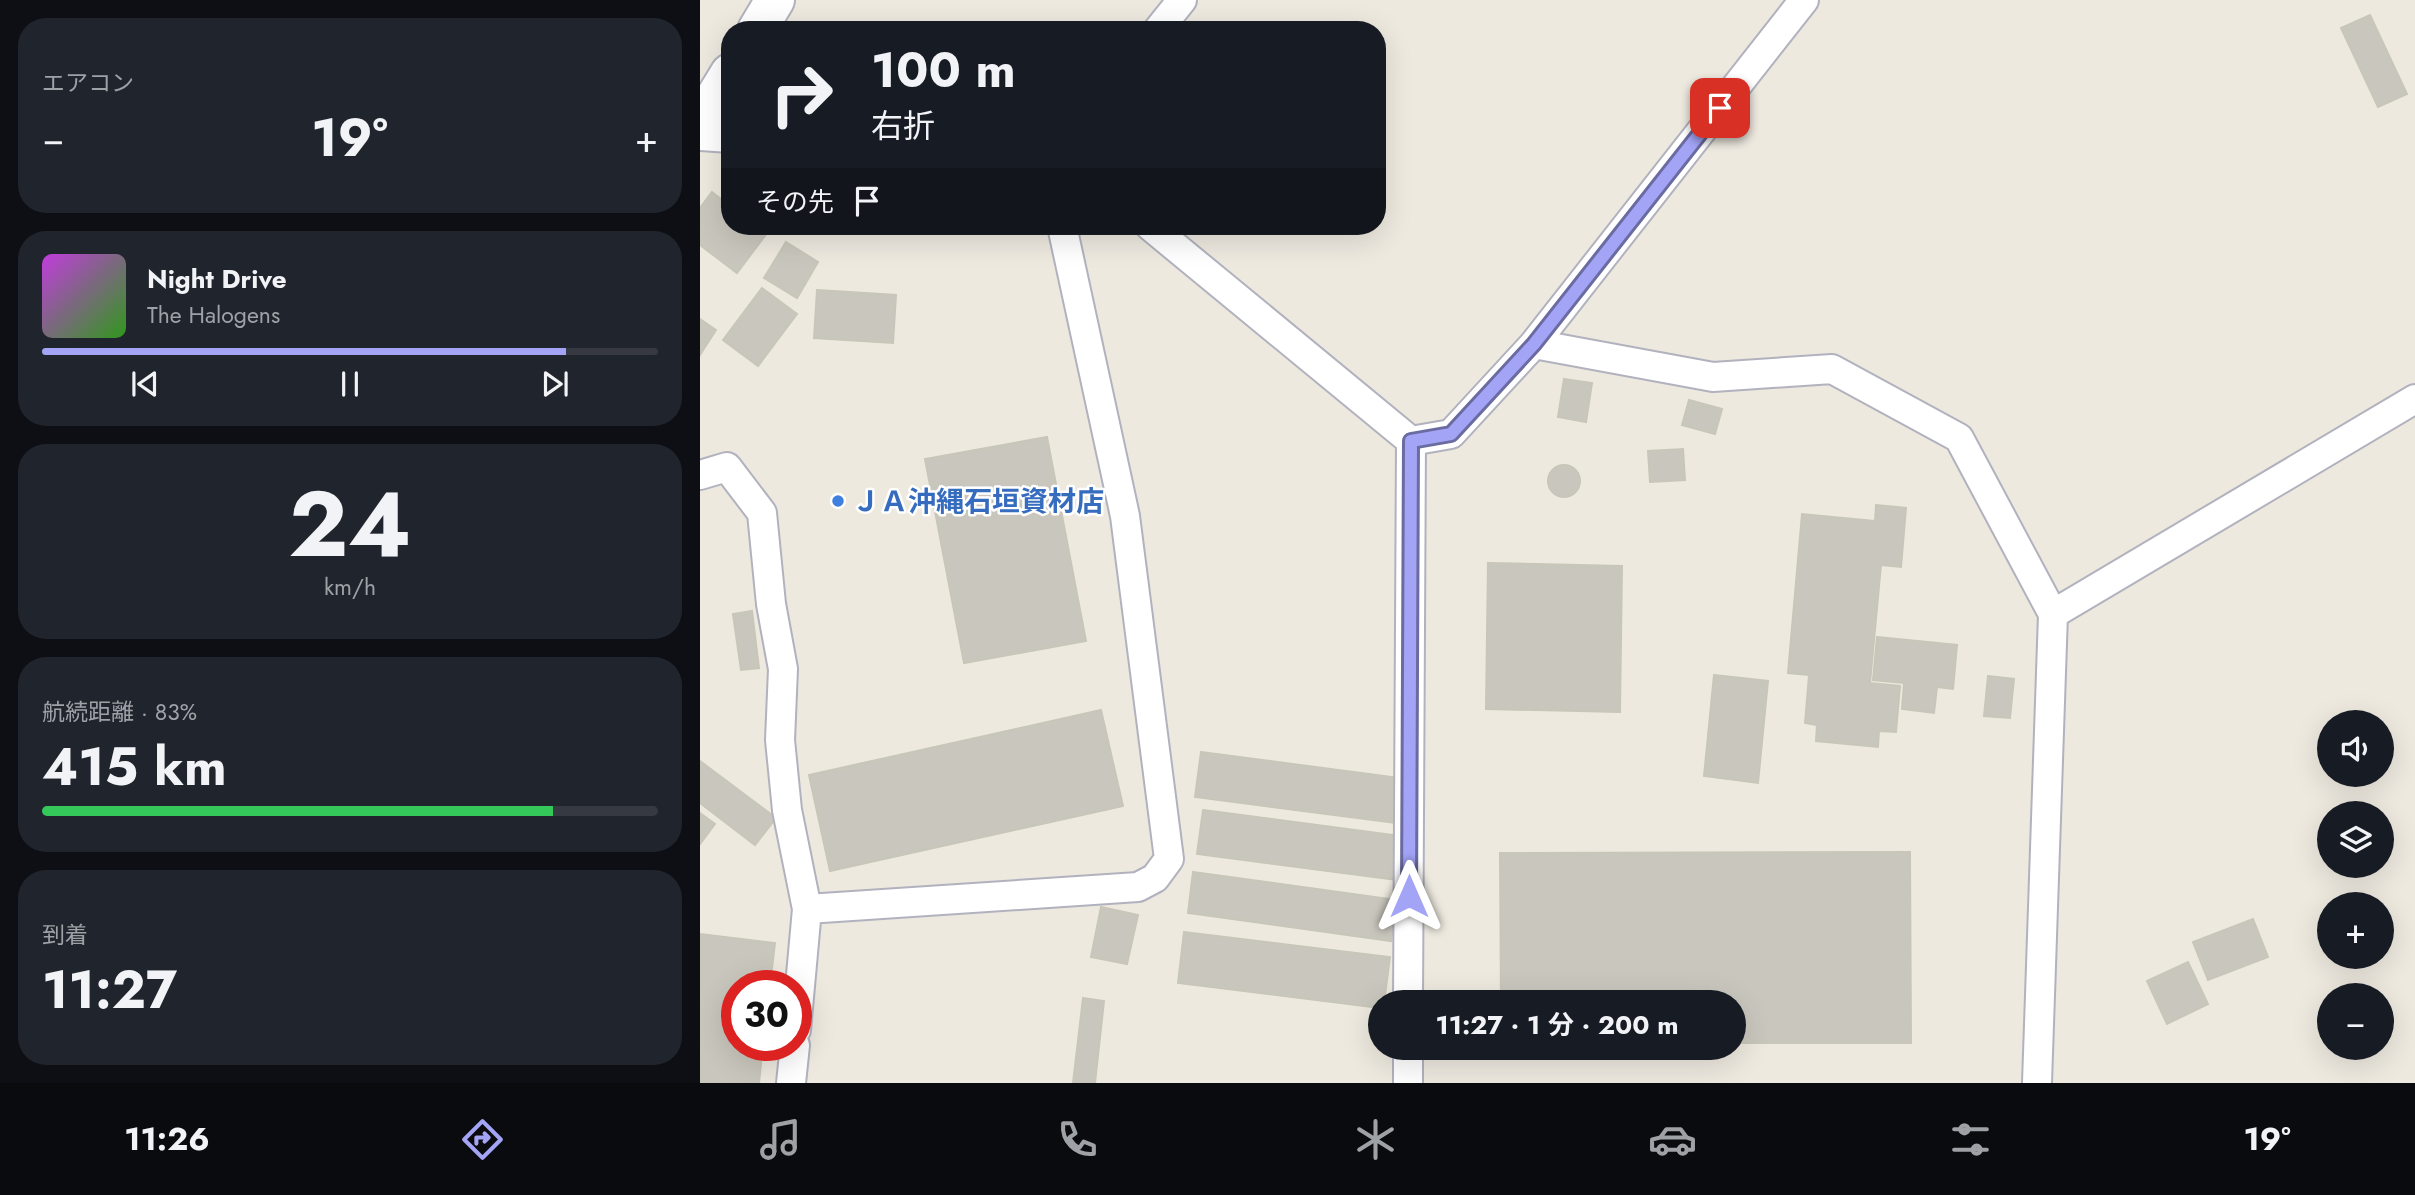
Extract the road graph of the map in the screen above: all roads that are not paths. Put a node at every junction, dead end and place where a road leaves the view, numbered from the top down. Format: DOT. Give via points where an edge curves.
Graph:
graph roads {
  1 [pos="775,0"];
  2 [pos="1182,0"];
  3 [pos="1804,0"];
  4 [pos="762,21"];
  5 [pos="1165,21"];
  6 [pos="721,88"];
  7 [pos="700,121"];
  8 [pos="700,136"];
  9 [pos="721,137"];
  10 [pos="1064,235"];
  11 [pos="1161,235"];
  12 [pos="1534,344"];
  13 [pos="2415,399"];
  14 [pos="1411,441"];
  15 [pos="700,475"];
  16 [pos="2053,614"];
  17 [pos="807,909"];
  18 [pos="801,970"];
  19 [pos="1408,990"];
  20 [pos="1408,1060"];
  21 [pos="794,1061"];
  22 [pos="792,1083"];
  23 [pos="1408,1083"];
  24 [pos="2037,1083"];
  1 -- 4 [label="main road"];
  2 -- 5 [label="street"];
  3 -- 12 [label="street"];
  6 -- 7 [label="main road"];
  8 -- 9 [label="street"];
  10 -- 17 [label="street" via="1125,516 1169,859 1155,878 1138,887"];
  11 -- 14 [label="street"];
  12 -- 14 [label="street" via="1451,434"];
  12 -- 16 [label="street" via="1713,377 1832,369 1959,439"];
  13 -- 16 [label="street"];
  14 -- 19 [label="street"];
  15 -- 17 [label="street" via="727,467 762,513 783,669 780,740 787,810"];
  16 -- 24 [label="street"];
  17 -- 18 [label="street"];
  20 -- 23 [label="street"];
  21 -- 22 [label="street"];
}
